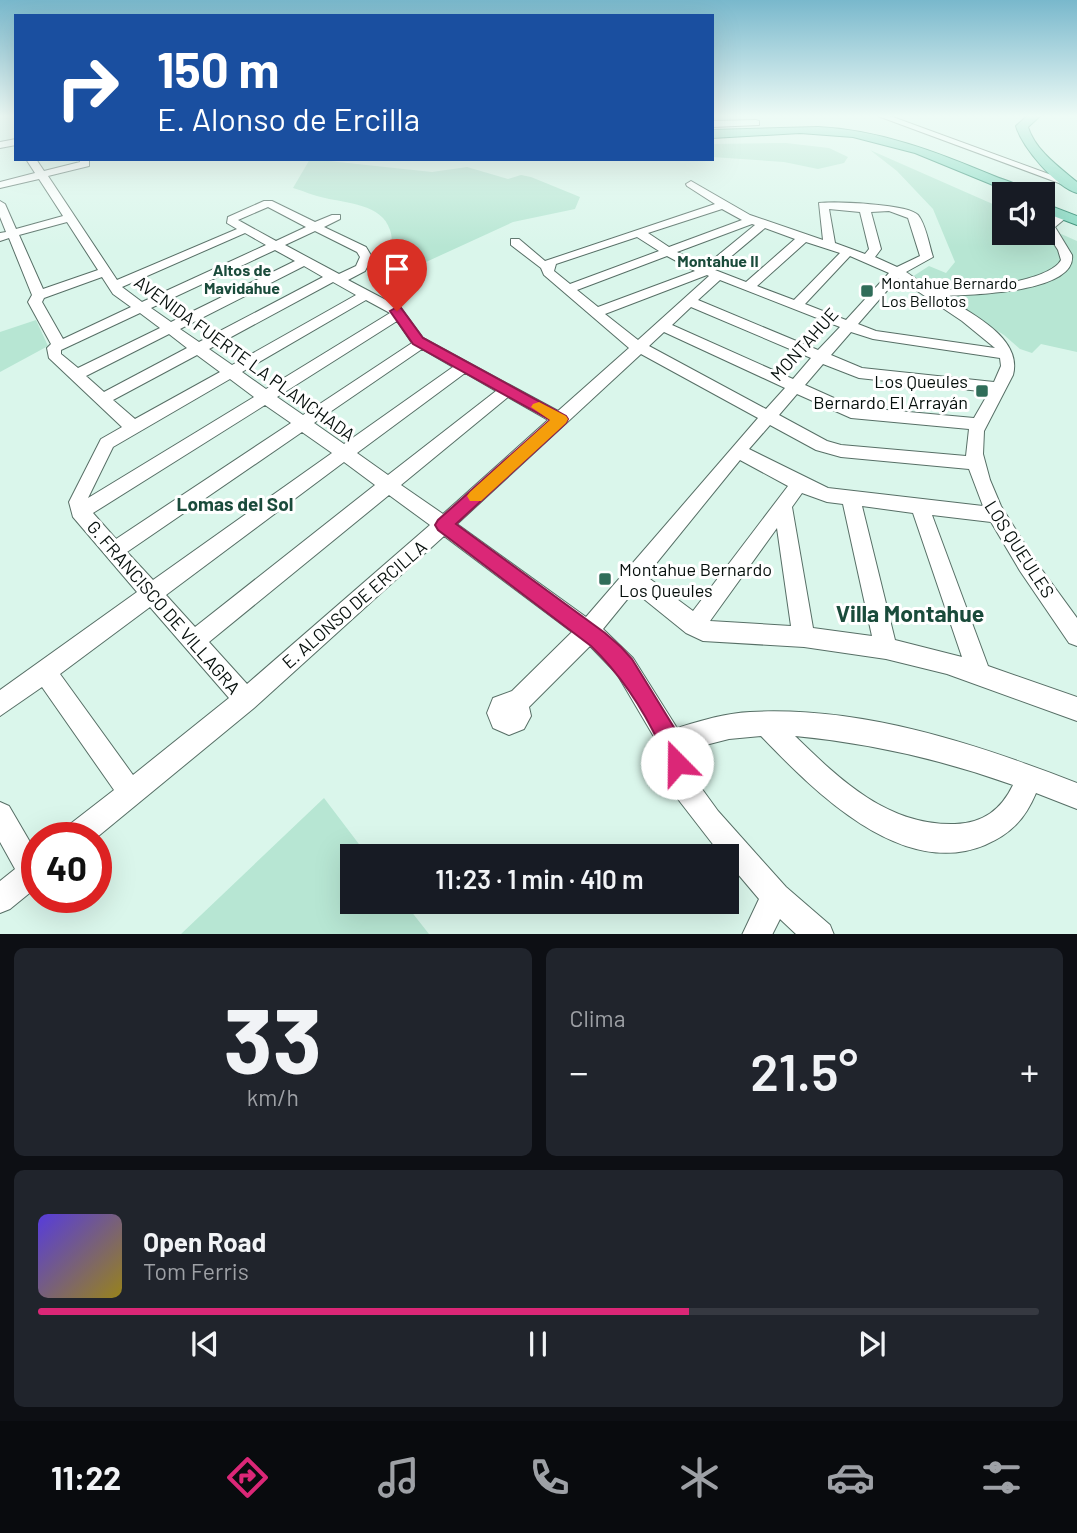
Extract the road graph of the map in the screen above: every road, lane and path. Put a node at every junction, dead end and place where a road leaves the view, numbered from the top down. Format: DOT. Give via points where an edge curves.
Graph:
graph roads {
  1 [pos="924,160"];
  2 [pos="937,160"];
  3 [pos="1001,160"];
  4 [pos="1046,160"];
  5 [pos="32,161"];
  6 [pos="85,161"];
  7 [pos="41,174"];
  8 [pos="995,182"];
  9 [pos="691,184"];
  10 [pos="0,185"];
  11 [pos="992,187"];
  12 [pos="1074,187"];
  13 [pos="0,204"];
  14 [pos="722,205"];
  15 [pos="1055,206"];
  16 [pos="866,209"];
  17 [pos="1055,210"];
  18 [pos="1073,214"];
  19 [pos="336,217"];
  20 [pos="70,218"];
  21 [pos="758,222"];
  22 [pos="314,226"];
  23 [pos="246,229"];
  24 [pos="638,232"];
  25 [pos="6,235"];
  26 [pos="803,238"];
  27 [pos="515,242"];
  28 [pos="275,245"];
  29 [pos="830,247"];
  30 [pos="667,251"];
  31 [pos="847,253"];
  32 [pos="306,260"];
  33 [pos="867,260"];
  34 [pos="547,266"];
  35 [pos="104,272"];
  36 [pos="896,272"];
  37 [pos="712,273"];
  38 [pos="337,278"];
  39 [pos="114,286"];
  40 [pos="748,287"];
  41 [pos="568,289"];
  42 [pos="930,293"];
  43 [pos="366,294"];
  44 [pos="39,295"];
  45 [pos="688,301"];
  46 [pos="795,306"];
  47 [pos="140,307"];
  48 [pos="595,313"];
  49 [pos="399,314"];
  50 [pos="661,325"];
  51 [pos="848,326"];
  52 [pos="169,328"];
  53 [pos="422,343"];
  54 [pos="59,345"];
  55 [pos="638,346"];
  56 [pos="198,349"];
  57 [pos="1006,354"];
  58 [pos="820,357"];
  59 [pos="464,366"];
  60 [pos="230,373"];
  61 [pos="76,374"];
  62 [pos="794,387"];
  63 [pos="998,388"];
  64 [pos="507,390"];
  65 [pos="265,397"];
  66 [pos="103,399"];
  67 [pos="768,416"];
  68 [pos="560,419"];
  69 [pos="303,423"];
  70 [pos="979,424"];
  71 [pos="133,427"];
  72 [pos="738,451"];
  73 [pos="344,453"];
  74 [pos="975,463"];
  75 [pos="799,484"];
  76 [pos="388,486"];
  77 [pos="851,499"];
  78 [pos="783,506"];
  79 [pos="920,506"];
  80 [pos="80,512"];
  81 [pos="996,514"];
  82 [pos="444,525"];
  83 [pos="113,551"];
  84 [pos="632,578"];
  85 [pos="150,594"];
  86 [pos="694,626"];
  87 [pos="587,632"];
  88 [pos="1077,636"];
  89 [pos="804,637"];
  90 [pos="193,642"];
  91 [pos="886,649"];
  92 [pos="44,671"];
  93 [pos="979,674"];
  94 [pos="246,700"];
  95 [pos="0,704"];
  96 [pos="515,705"];
  97 [pos="1077,709"];
  98 [pos="765,724"];
  99 [pos="671,742"];
  100 [pos="1029,778"];
  101 [pos="131,793"];
  102 [pos="1077,796"];
  103 [pos="0,815"];
  104 [pos="95,822"];
  105 [pos="21,850"];
  106 [pos="21,882"];
  107 [pos="776,897"];
  108 [pos="0,899"];
  109 [pos="756,934"];
  110 [pos="820,934"];
  1 -- 11 [label="main road"];
  2 -- 8 [label="main road"];
  3 -- 12 [label="street"];
  4 -- 12 [label="main road"];
  5 -- 7 [label="street, AVENIDA FUERTE LA PLANCHADA"];
  6 -- 7 [label="street"];
  7 -- 10 [label="street"];
  7 -- 20 [label="street, AVENIDA FUERTE LA PLANCHADA"];
  9 -- 14 [label="street"];
  13 -- 25 [label="street"];
  14 -- 21 [label="street"];
  14 -- 24 [label="street"];
  15 -- 18 [label="main road"];
  16 -- 29 [label="street" via="823,205"];
  16 -- 33 [label="street" via="874,249"];
  16 -- 36 [label="street" via="900,210 914,216 927,257"];
  17 -- 18 [label="main road"];
  18 -- 42 [label="street" via="1049,227 1066,258 1065,267 1055,276 1018,285"];
  19 -- 22 [label="street"];
  20 -- 25 [label="street"];
  20 -- 35 [label="street, AVENIDA FUERTE LA PLANCHADA"];
  21 -- 26 [label="street"];
  21 -- 30 [label="street"];
  21 -- 37 [label="street, E. ALONSO DE ERCILLA"];
  22 -- 23 [label="street" via="268,203 234,216 231,221"];
  22 -- 28 [label="street"];
  22 -- 38 [label="street" via="364,252 362,267"];
  23 -- 28 [label="street"];
  23 -- 39 [label="street"];
  24 -- 30 [label="street"];
  24 -- 34 [label="street"];
  25 -- 44 [label="street"];
  26 -- 29 [label="street"];
  26 -- 40 [label="street"];
  27 -- 34 [label="street"];
  28 -- 32 [label="street"];
  28 -- 47 [label="street"];
  29 -- 31 [label="street"];
  30 -- 37 [label="street"];
  30 -- 41 [label="street"];
  31 -- 33 [label="street"];
  31 -- 46 [label="street"];
  32 -- 38 [label="street"];
  32 -- 52 [label="street"];
  33 -- 36 [label="street"];
  34 -- 41 [label="street"];
  35 -- 39 [label="street, AVENIDA FUERTE LA PLANCHADA"];
  35 -- 44 [label="street"];
  36 -- 42 [label="street"];
  36 -- 51 [label="street, MONTAHUE"];
  37 -- 40 [label="street"];
  37 -- 45 [label="street, E. ALONSO DE ERCILLA"];
  37 -- 48 [label="street"];
  38 -- 43 [label="street"];
  38 -- 56 [label="street"];
  39 -- 47 [label="street, AVENIDA FUERTE LA PLANCHADA"];
  40 -- 46 [label="street"];
  41 -- 48 [label="street"];
  42 -- 57 [label="street" via="983,330"];
  43 -- 49 [label="street"];
  43 -- 60 [label="street, G. FRANCISCO DE VILLAGRA"];
  44 -- 54 [label="street" via="35,302"];
  45 -- 50 [label="street, E. ALONSO DE ERCILLA"];
  45 -- 58 [label="street"];
  46 -- 51 [label="street"];
  47 -- 52 [label="street, AVENIDA FUERTE LA PLANCHADA"];
  47 -- 54 [label="street"];
  48 -- 55 [label="street"];
  49 -- 53 [label="street"];
  49 -- 65 [label="street"];
  50 -- 55 [label="street, E. ALONSO DE ERCILLA"];
  50 -- 62 [label="street"];
  51 -- 57 [label="street" via="885,338"];
  51 -- 58 [label="street, MONTAHUE"];
  52 -- 56 [label="street, AVENIDA FUERTE LA PLANCHADA"];
  52 -- 61 [label="street"];
  53 -- 59 [label="street"];
  53 -- 69 [label="street"];
  54 -- 61 [label="street" via="53,354"];
  55 -- 67 [label="street"];
  55 -- 68 [label="street, E. ALONSO DE ERCILLA"];
  56 -- 60 [label="street, AVENIDA FUERTE LA PLANCHADA"];
  56 -- 66 [label="street"];
  57 -- 63 [label="street, LOS QUEULES" via="1008,367"];
  58 -- 62 [label="street, MONTAHUE"];
  58 -- 63 [label="street" via="864,374"];
  59 -- 64 [label="street"];
  59 -- 73 [label="street"];
  60 -- 65 [label="street, AVENIDA FUERTE LA PLANCHADA"];
  60 -- 71 [label="street, G. FRANCISCO DE VILLAGRA"];
  61 -- 66 [label="street"];
  62 -- 67 [label="street, MONTAHUE"];
  62 -- 70 [label="street" via="858,414"];
  63 -- 70 [label="street, LOS QUEULES"];
  64 -- 68 [label="street"];
  64 -- 76 [label="street"];
  65 -- 69 [label="street, AVENIDA FUERTE LA PLANCHADA"];
  65 -- 80 [label="street"];
  66 -- 71 [label="street"];
  67 -- 72 [label="street, MONTAHUE"];
  67 -- 74 [label="street" via="836,451"];
  68 -- 82 [label="street, E. ALONSO DE ERCILLA"];
  69 -- 73 [label="street, AVENIDA FUERTE LA PLANCHADA"];
  69 -- 83 [label="street"];
  70 -- 74 [label="street, LOS QUEULES"];
  71 -- 80 [label="street, G. FRANCISCO DE VILLAGRA" via="103,447 79,498"];
  72 -- 75 [label="street"];
  72 -- 84 [label="street, MONTAHUE"];
  73 -- 76 [label="street, AVENIDA FUERTE LA PLANCHADA"];
  73 -- 85 [label="street"];
  74 -- 81 [label="street, LOS QUEULES"];
  75 -- 77 [label="street"];
  75 -- 78 [label="street"];
  76 -- 82 [label="street, AVENIDA FUERTE LA PLANCHADA"];
  76 -- 90 [label="street"];
  77 -- 79 [label="street"];
  77 -- 91 [label="street"];
  78 -- 86 [label="street"];
  78 -- 89 [label="street"];
  79 -- 81 [label="street"];
  79 -- 93 [label="street"];
  80 -- 83 [label="street, G. FRANCISCO DE VILLAGRA"];
  81 -- 88 [label="street, LOS QUEULES"];
  82 -- 87 [label="street"];
  82 -- 94 [label="street, E. ALONSO DE ERCILLA"];
  83 -- 85 [label="street, G. FRANCISCO DE VILLAGRA"];
  84 -- 86 [label="street"];
  84 -- 87 [label="street, MONTAHUE"];
  85 -- 90 [label="street, G. FRANCISCO DE VILLAGRA"];
  85 -- 92 [label="street"];
  86 -- 89 [label="street" via="713,632"];
  87 -- 96 [label="street, MONTAHUE"];
  87 -- 99 [label="street" via="625,666"];
  89 -- 91 [label="street"];
  90 -- 94 [label="street, G. FRANCISCO DE VILLAGRA"];
  91 -- 93 [label="street"];
  92 -- 95 [label="street"];
  92 -- 101 [label="street"];
  93 -- 97 [label="street"];
  94 -- 101 [label="street, E. ALONSO DE ERCILLA"];
  98 -- 99 [label="street" via="730,727"];
  98 -- 100 [label="street" via="880,737"];
  98 -- 100 [label="street" via="863,811 926,838 954,839 993,829 1016,807"];
  99 -- 107 [label="street" via="683,785"];
  100 -- 102 [label="street"];
  101 -- 104 [label="street, E. ALONSO DE ERCILLA"];
  103 -- 105 [label="street"];
  106 -- 108 [label="street"];
  107 -- 109 [label="street"];
  107 -- 110 [label="street"];
}
